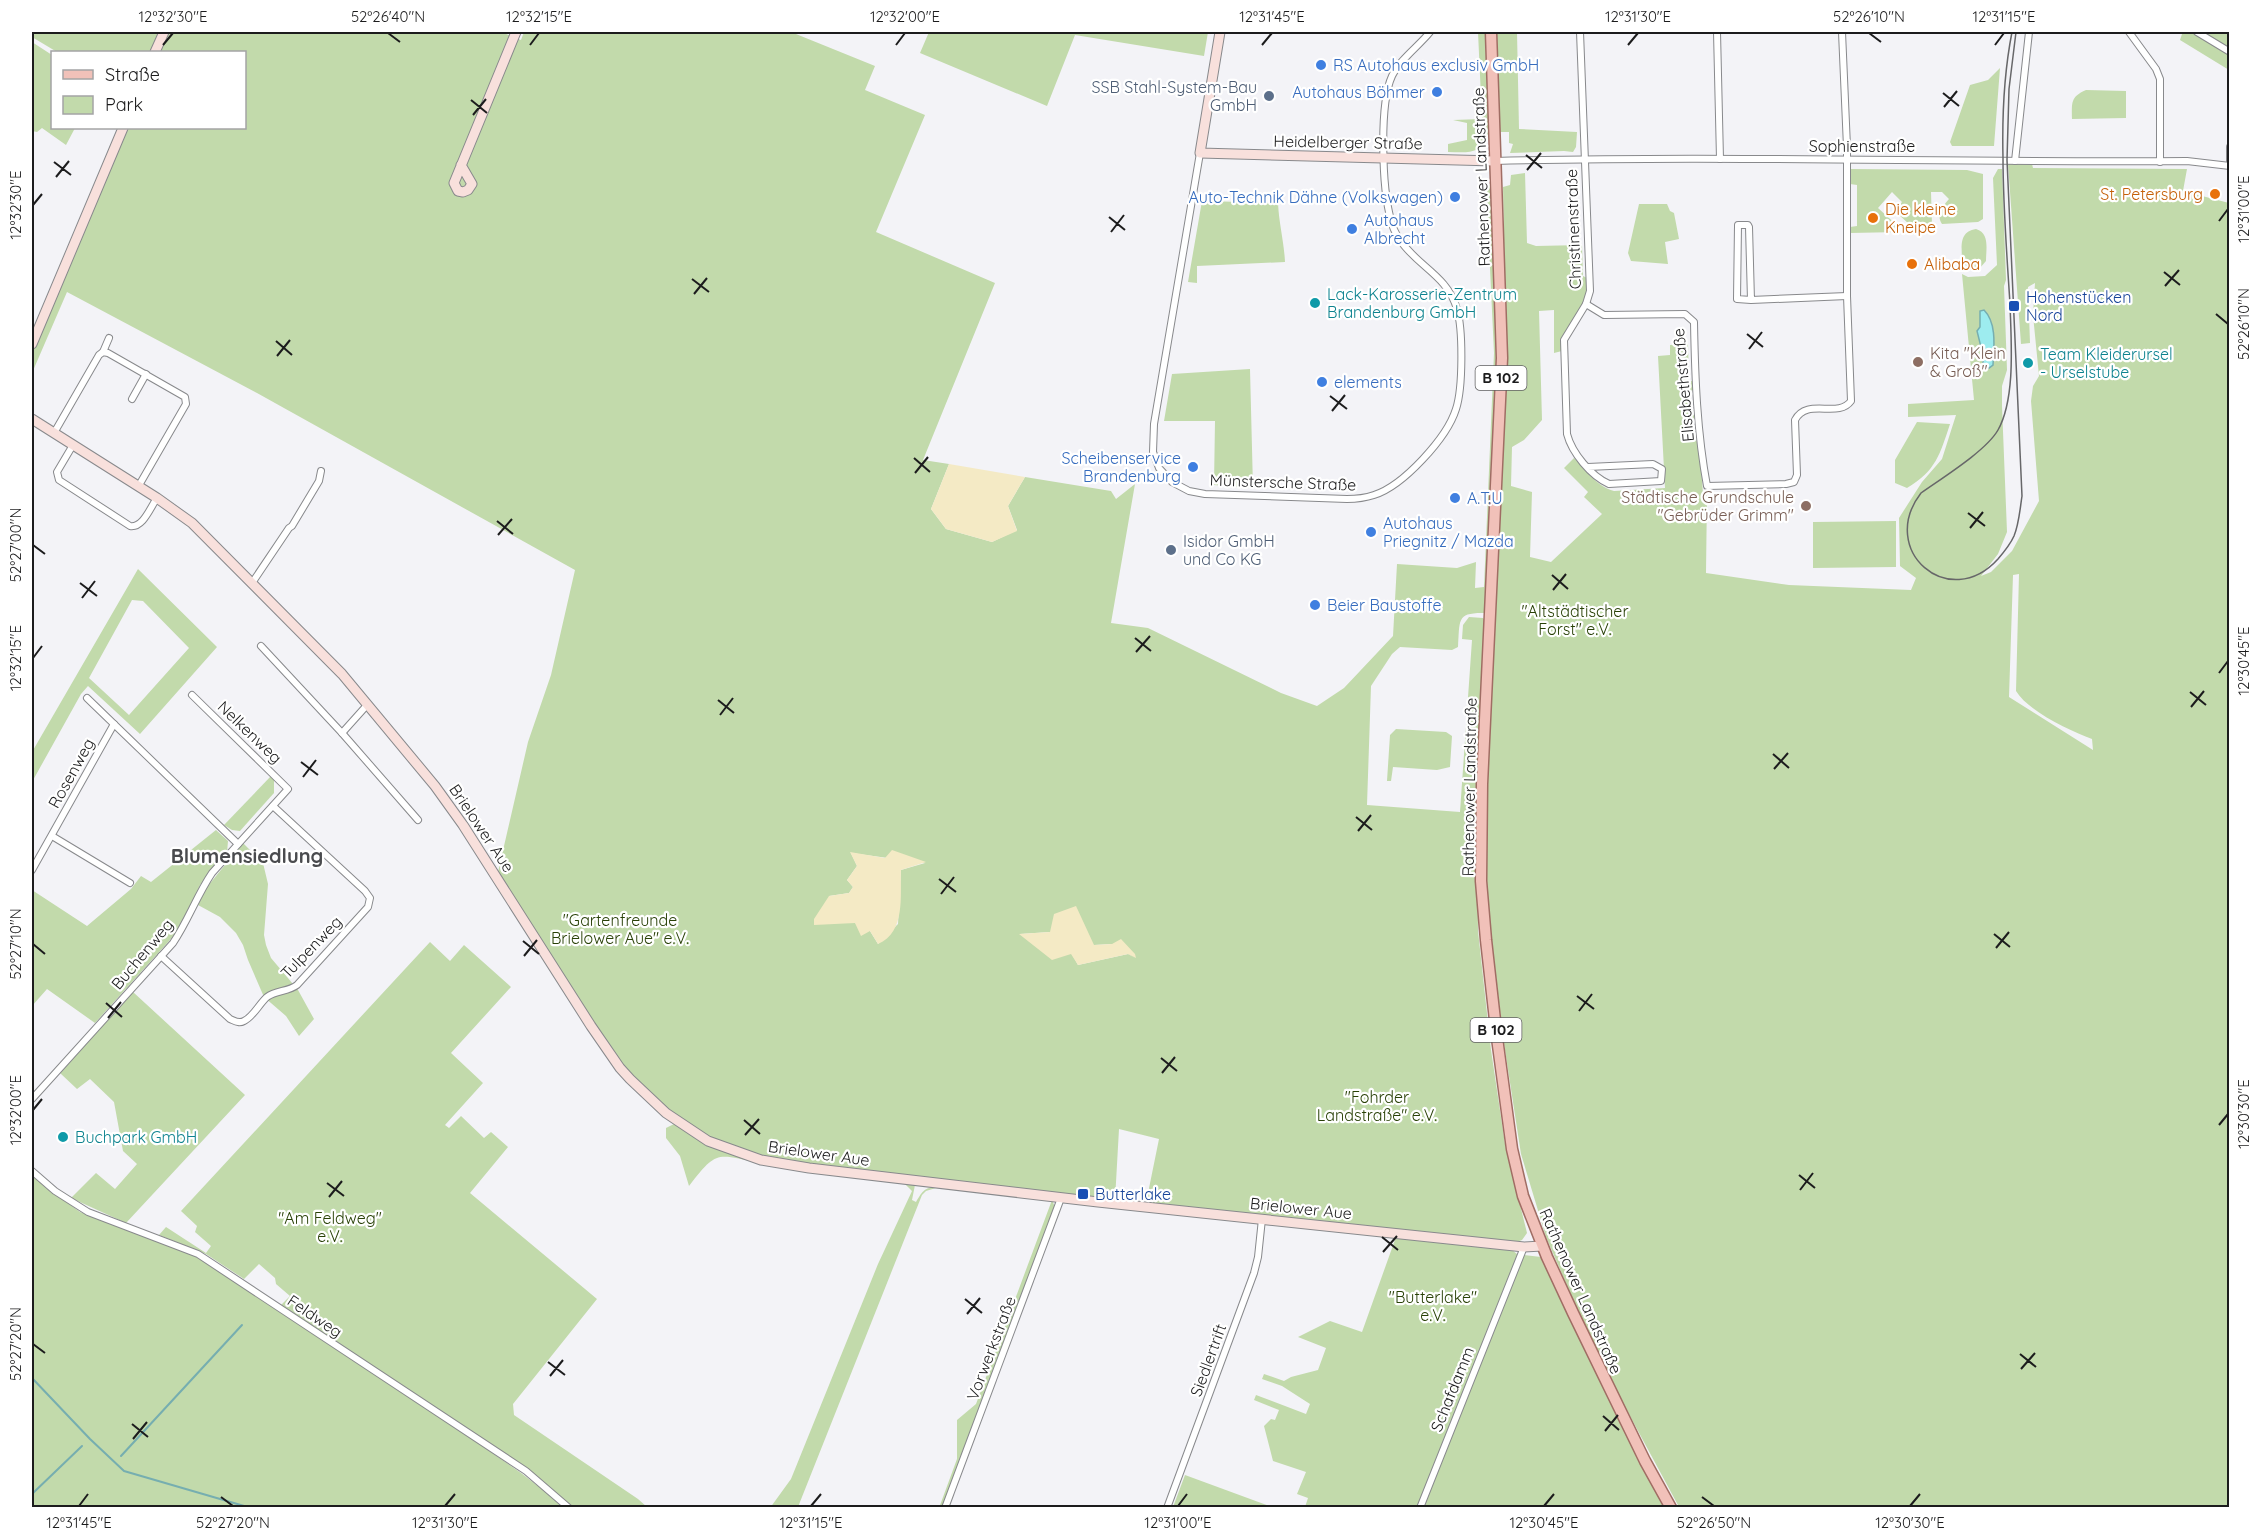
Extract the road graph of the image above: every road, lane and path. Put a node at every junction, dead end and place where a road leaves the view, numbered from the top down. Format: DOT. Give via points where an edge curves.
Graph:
graph roads {
  1 [pos="164,32"];
  2 [pos="516,32"];
  3 [pos="1220,32"];
  4 [pos="1430,32"];
  5 [pos="1491,32"];
  6 [pos="1580,32"];
  7 [pos="1717,32"];
  8 [pos="1842,32"];
  9 [pos="2029,32"];
  10 [pos="2129,32"];
  11 [pos="2197,32"];
  12 [pos="155,51"];
  13 [pos="2229,52"];
  14 [pos="123,129"];
  15 [pos="2229,147"];
  16 [pos="1200,153"];
  17 [pos="1385,158"];
  18 [pos="1584,158"];
  19 [pos="1720,159"];
  20 [pos="1847,159"];
  21 [pos="2015,160"];
  22 [pos="1495,161"];
  23 [pos="2160,162"];
  24 [pos="2229,164"];
  25 [pos="461,165"];
  26 [pos="1847,296"];
  27 [pos="1751,300"];
  28 [pos="1586,304"];
  29 [pos="109,338"];
  30 [pos="32,344"];
  31 [pos="103,352"];
  32 [pos="146,374"];
  33 [pos="132,399"];
  34 [pos="32,419"];
  35 [pos="54,433"];
  36 [pos="73,445"];
  37 [pos="1588,467"];
  38 [pos="321,471"];
  39 [pos="138,487"];
  40 [pos="157,498"];
  41 [pos="252,583"];
  42 [pos="261,646"];
  43 [pos="192,695"];
  44 [pos="87,698"];
  45 [pos="368,704"];
  46 [pos="114,724"];
  47 [pos="342,733"];
  48 [pos="288,789"];
  49 [pos="273,806"];
  50 [pos="418,820"];
  51 [pos="52,836"];
  52 [pos="238,844"];
  53 [pos="32,870"];
  54 [pos="130,883"];
  55 [pos="161,956"];
  56 [pos="32,1099"];
  57 [pos="32,1171"];
  58 [pos="1061,1197"];
  59 [pos="1262,1219"];
  60 [pos="1542,1246"];
  61 [pos="1524,1247"];
  62 [pos="569,1508"];
  63 [pos="945,1508"];
  64 [pos="1167,1508"];
  65 [pos="1420,1508"];
  66 [pos="1671,1508"];
  1 -- 12 [label="street"];
  2 -- 25 [label="street"];
  3 -- 16 [label="street"];
  4 -- 17 [label="street, Münstersche Straße" via="1398,66 1387,88"];
  5 -- 22 [label="main road, Rathenower Landstraße / B 102"];
  6 -- 18 [label="street, Christinenstraße"];
  7 -- 19 [label="street"];
  8 -- 20 [label="street"];
  9 -- 21 [label="street"];
  10 -- 23 [label="street" via="2160,79"];
  11 -- 13 [label="street"];
  14 -- 30 [label="street"];
  15 -- 24 [label="street"];
  16 -- 17 [label="street, Heidelberger Straße"];
  16 -- 17 [label="street, Münstersche Straße" via="1154,424 1155,461 1172,482 1200,493 1340,499 1374,495 1400,481 1446,430 1459,401 1458,312 1442,280 1405,247 1394,228 1388,206"];
  17 -- 22 [label="street, Heidelberger Straße"];
  18 -- 19 [label="street, Sophienstraße"];
  18 -- 22 [label="street, Sophienstraße"];
  18 -- 28 [label="street, Christinenstraße" via="1590,291"];
  19 -- 20 [label="street, Sophienstraße"];
  20 -- 21 [label="street, Sophienstraße"];
  20 -- 26 [label="street"];
  21 -- 23 [label="street, Sophienstraße"];
  22 -- 60 [label="main road, Rathenower Landstraße / B 102" via="1502,358 1482,784 1482,889 1512,1149 1523,1196"];
  23 -- 24 [label="street, Sophienstraße"];
  26 -- 27 [label="street"];
  26 -- 28 [label="street, Elisabethstraße" via="1851,401 1843,408 1806,409 1798,413 1797,475 1794,482 1786,484 1707,486 1698,436 1694,322 1685,314 1604,315"];
  27 -- 27 [label="street" via="1749,227 1738,225 1737,299"];
  28 -- 37 [label="street, Christinenstraße" via="1564,340 1567,434 1569,444"];
  29 -- 31 [label="street"];
  31 -- 32 [label="street"];
  31 -- 35 [label="street"];
  32 -- 33 [label="street"];
  32 -- 39 [label="street" via="186,400"];
  34 -- 35 [label="street, Brielower Aue"];
  35 -- 36 [label="street, Brielower Aue"];
  36 -- 39 [label="street, Brielower Aue"];
  36 -- 40 [label="street" via="57,472 59,480 130,526 140,525"];
  37 -- 37 [label="street, Christinenstraße" via="1608,484 1661,481 1663,477 1662,469 1653,464"];
  38 -- 41 [label="street" via="292,526"];
  39 -- 40 [label="street, Brielower Aue"];
  40 -- 41 [label="street, Brielower Aue" via="200,531"];
  41 -- 45 [label="street, Brielower Aue"];
  42 -- 47 [label="street"];
  43 -- 48 [label="street, Nelkenweg"];
  44 -- 46 [label="street"];
  45 -- 47 [label="street"];
  45 -- 58 [label="street, Brielower Aue" via="465,828 620,1068 669,1116 708,1141 761,1160"];
  46 -- 51 [label="street, Rosenweg"];
  46 -- 52 [label="street"];
  47 -- 50 [label="street"];
  48 -- 49 [label="street, Buchenweg"];
  49 -- 52 [label="street, Buchenweg"];
  49 -- 55 [label="street, Tulpenweg" via="365,891 370,898 368,907 297,985 273,993 245,1021 230,1018"];
  51 -- 53 [label="street, Rosenweg"];
  51 -- 54 [label="street"];
  52 -- 55 [label="street, Buchenweg" via="203,886 184,927"];
  55 -- 56 [label="street, Buchenweg"];
  57 -- 62 [label="street, Feldweg" via="88,1212 198,1254 517,1465"];
  58 -- 59 [label="street, Brielower Aue"];
  58 -- 63 [label="street, Vorwerkstraße"];
  59 -- 61 [label="street, Brielower Aue"];
  59 -- 64 [label="street, Siedlertrift" via="1254,1273"];
  60 -- 61 [label="street, Brielower Aue"];
  60 -- 66 [label="main road, Rathenower Landstraße / B 102"];
  61 -- 65 [label="street, Schafdamm"];
}
